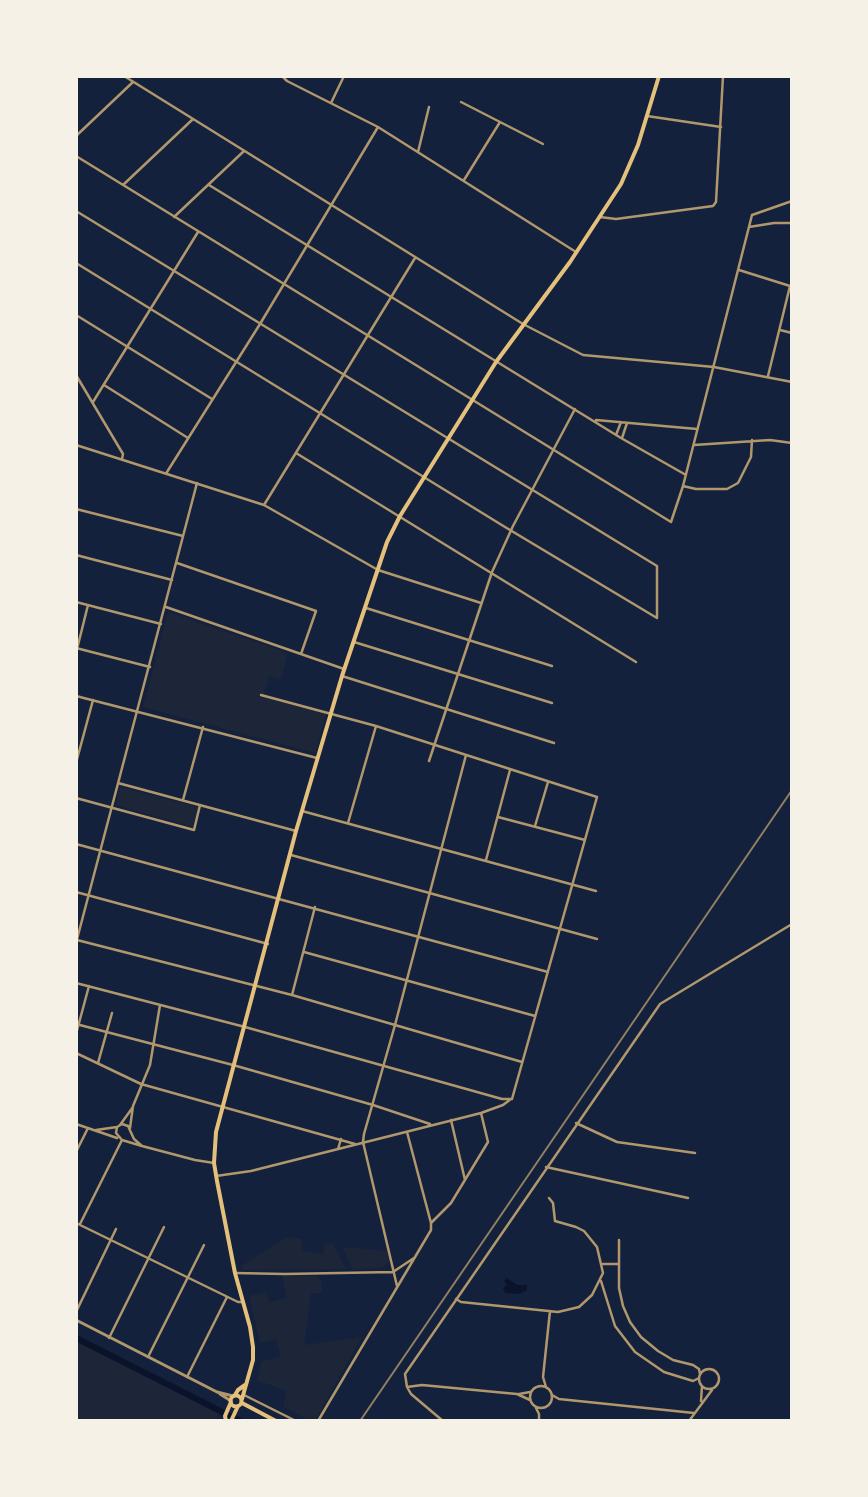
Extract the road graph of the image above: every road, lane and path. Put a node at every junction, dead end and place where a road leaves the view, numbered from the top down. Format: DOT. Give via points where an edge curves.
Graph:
graph roads {
  1 [pos="124,76"];
  2 [pos="282,76"];
  3 [pos="344,76"];
  4 [pos="659,76"];
  5 [pos="723,76"];
  6 [pos="133,82"];
  7 [pos="461,102"];
  8 [pos="331,103"];
  9 [pos="429,107"];
  10 [pos="647,116"];
  11 [pos="193,119"];
  12 [pos="500,121"];
  13 [pos="721,126"];
  14 [pos="378,127"];
  15 [pos="76,136"];
  16 [pos="543,144"];
  17 [pos="244,151"];
  18 [pos="418,152"];
  19 [pos="76,156"];
  20 [pos="464,180"];
  21 [pos="209,185"];
  22 [pos="123,186"];
  23 [pos="792,201"];
  24 [pos="330,206"];
  25 [pos="76,211"];
  26 [pos="174,217"];
  27 [pos="600,217"];
  28 [pos="792,223"];
  29 [pos="749,227"];
  30 [pos="198,232"];
  31 [pos="306,245"];
  32 [pos="576,252"];
  33 [pos="415,258"];
  34 [pos="76,263"];
  35 [pos="175,270"];
  36 [pos="739,270"];
  37 [pos="283,284"];
  38 [pos="791,286"];
  39 [pos="391,298"];
  40 [pos="151,309"];
  41 [pos="76,315"];
  42 [pos="260,324"];
  43 [pos="523,324"];
  44 [pos="780,330"];
  45 [pos="792,333"];
  46 [pos="368,336"];
  47 [pos="127,347"];
  48 [pos="236,362"];
  49 [pos="496,362"];
  50 [pos="714,366"];
  51 [pos="344,374"];
  52 [pos="76,375"];
  53 [pos="768,376"];
  54 [pos="792,382"];
  55 [pos="104,385"];
  56 [pos="212,399"];
  57 [pos="472,400"];
  58 [pos="93,402"];
  59 [pos="575,409"];
  60 [pos="320,413"];
  61 [pos="594,420"];
  62 [pos="621,422"];
  63 [pos="627,423"];
  64 [pos="697,429"];
  65 [pos="616,435"];
  66 [pos="188,438"];
  67 [pos="621,438"];
  68 [pos="447,439"];
  69 [pos="752,440"];
  70 [pos="792,444"];
  71 [pos="76,445"];
  72 [pos="694,445"];
  73 [pos="553,451"];
  74 [pos="296,453"];
  75 [pos="122,459"];
  76 [pos="167,472"];
  77 [pos="686,475"];
  78 [pos="423,477"];
  79 [pos="197,483"];
  80 [pos="683,486"];
  81 [pos="532,490"];
  82 [pos="264,505"];
  83 [pos="76,509"];
  84 [pos="400,516"];
  85 [pos="511,530"];
  86 [pos="183,536"];
  87 [pos="76,555"];
  88 [pos="177,563"];
  89 [pos="378,570"];
  90 [pos="492,572"];
  91 [pos="172,580"];
  92 [pos="76,602"];
  93 [pos="481,603"];
  94 [pos="88,605"];
  95 [pos="166,607"];
  96 [pos="364,607"];
  97 [pos="161,624"];
  98 [pos="468,640"];
  99 [pos="353,642"];
  100 [pos="77,648"];
  101 [pos="301,654"];
  102 [pos="636,662"];
  103 [pos="552,666"];
  104 [pos="150,667"];
  105 [pos="344,669"];
  106 [pos="458,674"];
  107 [pos="342,676"];
  108 [pos="261,695"];
  109 [pos="76,696"];
  110 [pos="93,700"];
  111 [pos="552,703"];
  112 [pos="446,709"];
  113 [pos="138,710"];
  114 [pos="331,713"];
  115 [pos="376,726"];
  116 [pos="203,727"];
  117 [pos="554,743"];
  118 [pos="434,745"];
  119 [pos="466,755"];
  120 [pos="317,758"];
  121 [pos="429,761"];
  122 [pos="76,763"];
  123 [pos="510,770"];
  124 [pos="548,782"];
  125 [pos="118,783"];
  126 [pos="76,798"];
  127 [pos="183,800"];
  128 [pos="200,805"];
  129 [pos="111,807"];
  130 [pos="302,811"];
  131 [pos="498,817"];
  132 [pos="348,823"];
  133 [pos="535,826"];
  134 [pos="296,831"];
  135 [pos="585,840"];
  136 [pos="76,844"];
  137 [pos="442,849"];
  138 [pos="101,850"];
  139 [pos="290,855"];
  140 [pos="486,860"];
  141 [pos="572,886"];
  142 [pos="596,891"];
  143 [pos="76,892"];
  144 [pos="430,892"];
  145 [pos="88,896"];
  146 [pos="280,898"];
  147 [pos="314,907"];
  148 [pos="792,924"];
  149 [pos="561,929"];
  150 [pos="418,936"];
  151 [pos="597,939"];
  152 [pos="77,941"];
  153 [pos="268,944"];
  154 [pos="304,952"];
  155 [pos="548,972"];
  156 [pos="407,979"];
  157 [pos="76,983"];
  158 [pos="89,986"];
  159 [pos="256,986"];
  160 [pos="292,995"];
  161 [pos="160,1005"];
  162 [pos="112,1013"];
  163 [pos="535,1016"];
  164 [pos="78,1025"];
  165 [pos="395,1025"];
  166 [pos="245,1026"];
  167 [pos="107,1032"];
  168 [pos="76,1034"];
  169 [pos="153,1044"];
  170 [pos="76,1053"];
  171 [pos="522,1062"];
  172 [pos="98,1063"];
  173 [pos="383,1065"];
  174 [pos="233,1066"];
  175 [pos="141,1084"];
  176 [pos="512,1099"];
  177 [pos="373,1105"];
  178 [pos="133,1106"];
  179 [pos="223,1107"];
  180 [pos="481,1113"];
  181 [pos="451,1120"];
  182 [pos="576,1123"];
  183 [pos="76,1124"];
  184 [pos="430,1124"];
  185 [pos="118,1126"];
  186 [pos="88,1128"];
  187 [pos="130,1128"];
  188 [pos="95,1130"];
  189 [pos="407,1132"];
  190 [pos="131,1134"];
  191 [pos="122,1139"];
  192 [pos="341,1139"];
  193 [pos="363,1142"];
  194 [pos="357,1144"];
  195 [pos="142,1146"];
  196 [pos="338,1150"];
  197 [pos="76,1152"];
  198 [pos="696,1153"];
  199 [pos="214,1163"];
  200 [pos="546,1168"];
  201 [pos="216,1176"];
  202 [pos="465,1181"];
  203 [pos="549,1198"];
  204 [pos="688,1198"];
  205 [pos="78,1223"];
  206 [pos="431,1223"];
  207 [pos="164,1227"];
  208 [pos="116,1229"];
  209 [pos="111,1239"];
  210 [pos="619,1240"];
  211 [pos="204,1245"];
  212 [pos="415,1257"];
  213 [pos="149,1258"];
  214 [pos="603,1264"];
  215 [pos="618,1264"];
  216 [pos="393,1272"];
  217 [pos="235,1273"];
  218 [pos="188,1278"];
  219 [pos="601,1281"];
  220 [pos="397,1286"];
  221 [pos="227,1297"];
  222 [pos="456,1299"];
  223 [pos="242,1302"];
  224 [pos="76,1312"];
  225 [pos="550,1312"];
  226 [pos="76,1320"];
  227 [pos="109,1338"];
  228 [pos="148,1357"];
  229 [pos="699,1376"];
  230 [pos="187,1377"];
  231 [pos="543,1377"];
  232 [pos="245,1385"];
  233 [pos="701,1385"];
  234 [pos="539,1386"];
  235 [pos="546,1387"];
  236 [pos="407,1388"];
  237 [pos="713,1388"];
  238 [pos="530,1392"];
  239 [pos="517,1394"];
  240 [pos="552,1395"];
  241 [pos="232,1399"];
  242 [pos="559,1399"];
  243 [pos="530,1400"];
  244 [pos="241,1401"];
  245 [pos="701,1402"];
  246 [pos="550,1403"];
  247 [pos="534,1406"];
  248 [pos="544,1408"];
  249 [pos="694,1413"];
  250 [pos="225,1418"];
  251 [pos="231,1420"];
  252 [pos="276,1421"];
  253 [pos="296,1421"];
  254 [pos="318,1421"];
  255 [pos="443,1421"];
  256 [pos="539,1421"];
  257 [pos="689,1421"];
  1 -- 6 [label="street"];
  2 -- 8 [label="street"];
  3 -- 8 [label="street"];
  4 -- 10 [label="main road"];
  5 -- 13 [label="street"];
  6 -- 11 [label="street"];
  6 -- 15 [label="street"];
  7 -- 12 [label="street"];
  8 -- 14 [label="street"];
  9 -- 18 [label="street"];
  10 -- 13 [label="street"];
  10 -- 27 [label="main road" via="624,176"];
  11 -- 17 [label="street"];
  11 -- 22 [label="street"];
  12 -- 16 [label="street"];
  12 -- 20 [label="street"];
  13 -- 27 [label="street" via="716,202 713,206 616,219"];
  14 -- 18 [label="street"];
  14 -- 24 [label="street"];
  17 -- 21 [label="street"];
  17 -- 24 [label="street"];
  18 -- 20 [label="street"];
  19 -- 22 [label="street"];
  20 -- 32 [label="street"];
  21 -- 26 [label="street"];
  21 -- 31 [label="street"];
  22 -- 26 [label="street"];
  23 -- 29 [label="street" via="752,216"];
  24 -- 31 [label="street"];
  24 -- 33 [label="street"];
  25 -- 35 [label="street"];
  26 -- 30 [label="street"];
  27 -- 32 [label="main road"];
  28 -- 29 [label="street"];
  29 -- 36 [label="street"];
  30 -- 35 [label="street"];
  30 -- 37 [label="street"];
  31 -- 37 [label="street"];
  31 -- 39 [label="street"];
  32 -- 43 [label="main road"];
  33 -- 39 [label="street"];
  33 -- 43 [label="street"];
  34 -- 40 [label="street"];
  35 -- 40 [label="street"];
  35 -- 42 [label="street"];
  36 -- 38 [label="street"];
  36 -- 50 [label="street"];
  37 -- 42 [label="street"];
  37 -- 46 [label="street"];
  38 -- 44 [label="street"];
  39 -- 46 [label="street"];
  39 -- 49 [label="street"];
  40 -- 47 [label="street"];
  40 -- 48 [label="street"];
  41 -- 47 [label="street"];
  42 -- 48 [label="street"];
  42 -- 51 [label="street"];
  43 -- 49 [label="main road"];
  43 -- 50 [label="street" via="583,355"];
  44 -- 45 [label="street"];
  44 -- 53 [label="street"];
  46 -- 51 [label="street"];
  46 -- 57 [label="street"];
  47 -- 55 [label="street"];
  47 -- 56 [label="street"];
  48 -- 56 [label="street"];
  48 -- 60 [label="street"];
  49 -- 57 [label="main road"];
  49 -- 59 [label="street"];
  50 -- 53 [label="street"];
  50 -- 64 [label="street"];
  51 -- 60 [label="street"];
  51 -- 68 [label="street"];
  52 -- 58 [label="street"];
  53 -- 54 [label="street"];
  55 -- 58 [label="street"];
  55 -- 66 [label="street"];
  56 -- 66 [label="street"];
  57 -- 68 [label="main road"];
  57 -- 73 [label="street"];
  58 -- 75 [label="street" via="123,454"];
  59 -- 61 [label="street"];
  59 -- 73 [label="street"];
  60 -- 74 [label="street"];
  60 -- 78 [label="street"];
  61 -- 62 [label="street"];
  61 -- 65 [label="street"];
  62 -- 63 [label="street"];
  62 -- 65 [label="street"];
  63 -- 64 [label="street"];
  63 -- 67 [label="street"];
  64 -- 72 [label="street"];
  65 -- 67 [label="street"];
  66 -- 76 [label="street"];
  67 -- 77 [label="street"];
  68 -- 78 [label="main road"];
  68 -- 81 [label="street"];
  69 -- 70 [label="street"];
  69 -- 72 [label="street"];
  69 -- 80 [label="street" via="750,457 738,483 727,488"];
  71 -- 75 [label="street"];
  72 -- 77 [label="street"];
  73 -- 80 [label="street" via="671,522"];
  73 -- 81 [label="street"];
  74 -- 82 [label="street"];
  74 -- 84 [label="street"];
  75 -- 76 [label="street"];
  76 -- 79 [label="street"];
  77 -- 80 [label="street"];
  78 -- 84 [label="main road"];
  78 -- 85 [label="street"];
  79 -- 82 [label="street"];
  79 -- 86 [label="street"];
  81 -- 85 [label="street"];
  81 -- 85 [label="street" via="657,566 657,618"];
  82 -- 89 [label="street"];
  83 -- 86 [label="street"];
  84 -- 89 [label="main road"];
  84 -- 90 [label="street"];
  85 -- 90 [label="street"];
  86 -- 88 [label="street"];
  87 -- 91 [label="street"];
  88 -- 91 [label="street"];
  88 -- 101 [label="street" via="316,611"];
  89 -- 93 [label="street"];
  89 -- 96 [label="main road"];
  90 -- 93 [label="street"];
  90 -- 102 [label="street"];
  91 -- 95 [label="street"];
  92 -- 94 [label="street"];
  93 -- 98 [label="street"];
  94 -- 97 [label="street"];
  94 -- 100 [label="street"];
  95 -- 97 [label="street"];
  95 -- 101 [label="street"];
  96 -- 98 [label="street"];
  96 -- 99 [label="main road"];
  97 -- 104 [label="street"];
  98 -- 103 [label="street"];
  98 -- 106 [label="street"];
  99 -- 105 [label="main road"];
  99 -- 106 [label="street"];
  100 -- 104 [label="street"];
  101 -- 105 [label="street"];
  104 -- 113 [label="street"];
  105 -- 107 [label="main road"];
  106 -- 111 [label="street"];
  106 -- 112 [label="street"];
  107 -- 112 [label="street"];
  107 -- 114 [label="main road"];
  108 -- 114 [label="street"];
  109 -- 110 [label="street"];
  110 -- 113 [label="street"];
  110 -- 122 [label="street"];
  112 -- 117 [label="street"];
  112 -- 118 [label="street"];
  113 -- 116 [label="street"];
  113 -- 125 [label="street"];
  114 -- 115 [label="street"];
  114 -- 120 [label="main road"];
  115 -- 118 [label="street"];
  115 -- 132 [label="street"];
  116 -- 120 [label="street"];
  116 -- 127 [label="street"];
  118 -- 119 [label="street"];
  118 -- 121 [label="street"];
  119 -- 123 [label="street"];
  119 -- 137 [label="street"];
  120 -- 130 [label="main road"];
  123 -- 124 [label="street"];
  123 -- 131 [label="street"];
  124 -- 133 [label="street"];
  124 -- 135 [label="street" via="597,797"];
  125 -- 127 [label="street"];
  125 -- 129 [label="street"];
  126 -- 129 [label="street"];
  127 -- 128 [label="street"];
  128 -- 129 [label="street" via="194,830"];
  128 -- 134 [label="street"];
  129 -- 138 [label="street"];
  130 -- 132 [label="street"];
  130 -- 134 [label="main road"];
  131 -- 133 [label="street"];
  131 -- 140 [label="street"];
  132 -- 137 [label="street"];
  133 -- 135 [label="street"];
  134 -- 139 [label="main road"];
  135 -- 141 [label="street"];
  136 -- 138 [label="street"];
  137 -- 140 [label="street"];
  137 -- 144 [label="street"];
  138 -- 145 [label="street"];
  138 -- 146 [label="street"];
  139 -- 144 [label="street"];
  139 -- 146 [label="main road"];
  140 -- 141 [label="street"];
  141 -- 142 [label="street"];
  141 -- 149 [label="street"];
  143 -- 145 [label="street"];
  144 -- 149 [label="street"];
  144 -- 150 [label="street"];
  145 -- 152 [label="street"];
  145 -- 153 [label="street"];
  146 -- 147 [label="street"];
  146 -- 153 [label="main road"];
  147 -- 150 [label="street"];
  147 -- 154 [label="street"];
  148 -- 182 [label="street" via="660,1004"];
  149 -- 151 [label="street"];
  149 -- 155 [label="street"];
  150 -- 155 [label="street"];
  150 -- 156 [label="street"];
  152 -- 159 [label="street"];
  153 -- 159 [label="main road"];
  154 -- 156 [label="street"];
  154 -- 160 [label="street"];
  155 -- 163 [label="street"];
  156 -- 163 [label="street"];
  156 -- 165 [label="street"];
  157 -- 158 [label="street"];
  158 -- 161 [label="street"];
  158 -- 164 [label="street"];
  159 -- 160 [label="street"];
  159 -- 166 [label="main road"];
  160 -- 165 [label="street"];
  161 -- 166 [label="street"];
  161 -- 169 [label="street"];
  162 -- 167 [label="street"];
  163 -- 171 [label="street"];
  164 -- 167 [label="street"];
  164 -- 168 [label="street"];
  165 -- 171 [label="street"];
  165 -- 173 [label="street"];
  166 -- 173 [label="street"];
  166 -- 174 [label="main road"];
  167 -- 169 [label="street"];
  167 -- 172 [label="street"];
  169 -- 174 [label="street"];
  169 -- 175 [label="street" via="150,1065"];
  170 -- 172 [label="street"];
  171 -- 176 [label="street"];
  172 -- 175 [label="street"];
  173 -- 176 [label="street" via="502,1099"];
  173 -- 177 [label="street"];
  174 -- 177 [label="street"];
  174 -- 179 [label="main road"];
  175 -- 178 [label="street"];
  175 -- 179 [label="street"];
  176 -- 180 [label="street"];
  177 -- 184 [label="street"];
  177 -- 193 [label="street"];
  178 -- 185 [label="street"];
  178 -- 187 [label="street"];
  179 -- 192 [label="street"];
  179 -- 199 [label="main road" via="216,1132"];
  180 -- 181 [label="street"];
  180 -- 202 [label="street" via="488,1142"];
  181 -- 184 [label="street"];
  181 -- 202 [label="street"];
  182 -- 198 [label="street" via="617,1142"];
  182 -- 200 [label="street"];
  183 -- 186 [label="street"];
  184 -- 189 [label="street"];
  185 -- 187 [label="street" via="125,1124"];
  185 -- 188 [label="street"];
  185 -- 191 [label="street" via="116,1133"];
  186 -- 188 [label="street"];
  186 -- 197 [label="street"];
  187 -- 190 [label="street"];
  188 -- 191 [label="street"];
  189 -- 193 [label="street"];
  189 -- 206 [label="street"];
  190 -- 191 [label="street"];
  190 -- 195 [label="street"];
  191 -- 195 [label="street"];
  191 -- 205 [label="street"];
  192 -- 194 [label="street"];
  192 -- 196 [label="street"];
  193 -- 194 [label="street"];
  193 -- 216 [label="street"];
  194 -- 196 [label="street"];
  195 -- 199 [label="street"];
  196 -- 201 [label="street" via="244,1173"];
  199 -- 201 [label="main road"];
  200 -- 204 [label="street"];
  200 -- 222 [label="street"];
  201 -- 217 [label="main road"];
  202 -- 206 [label="street"];
  203 -- 214 [label="street" via="553,1203 555,1221 584,1232 597,1247"];
  205 -- 209 [label="street"];
  206 -- 212 [label="street"];
  207 -- 213 [label="street"];
  208 -- 209 [label="street"];
  209 -- 213 [label="street"];
  209 -- 224 [label="street"];
  210 -- 215 [label="street"];
  211 -- 218 [label="street"];
  212 -- 216 [label="street"];
  212 -- 220 [label="street"];
  213 -- 218 [label="street"];
  213 -- 227 [label="street"];
  214 -- 215 [label="street"];
  214 -- 219 [label="street"];
  215 -- 229 [label="street" via="620,1297 635,1329 658,1351 699,1369"];
  216 -- 217 [label="street"];
  216 -- 220 [label="street"];
  217 -- 223 [label="main road"];
  218 -- 221 [label="street"];
  218 -- 228 [label="street"];
  219 -- 225 [label="street" via="579,1307"];
  219 -- 229 [label="street" via="615,1326 635,1352 664,1372 693,1381"];
  220 -- 254 [label="street"];
  221 -- 223 [label="street"];
  221 -- 230 [label="street"];
  222 -- 225 [label="street"];
  222 -- 236 [label="street" via="405,1374"];
  223 -- 232 [label="main road" via="253,1348 253,1360"];
  225 -- 231 [label="street"];
  226 -- 227 [label="street"];
  227 -- 228 [label="street"];
  228 -- 230 [label="street"];
  229 -- 233 [label="street"];
  229 -- 237 [label="street" via="708,1368 716,1372 719,1381"];
  230 -- 241 [label="street"];
  231 -- 234 [label="street"];
  231 -- 235 [label="street"];
  232 -- 241 [label="main road"];
  232 -- 244 [label="main road"];
  233 -- 237 [label="street"];
  233 -- 245 [label="street"];
  234 -- 235 [label="street"];
  234 -- 238 [label="street"];
  235 -- 240 [label="street"];
  236 -- 239 [label="street" via="422,1385"];
  236 -- 255 [label="street"];
  237 -- 245 [label="street"];
  238 -- 239 [label="street"];
  238 -- 243 [label="street"];
  239 -- 243 [label="street"];
  240 -- 242 [label="street"];
  240 -- 246 [label="street"];
  241 -- 244 [label="main road"];
  241 -- 244 [label="main road"];
  241 -- 250 [label="main road"];
  242 -- 246 [label="street"];
  242 -- 249 [label="street"];
  243 -- 247 [label="street"];
  244 -- 251 [label="main road"];
  244 -- 252 [label="main road"];
  244 -- 253 [label="street"];
  245 -- 249 [label="street"];
  246 -- 248 [label="street"];
  247 -- 248 [label="street"];
  247 -- 256 [label="street"];
  248 -- 256 [label="street"];
  249 -- 257 [label="street"];
}
